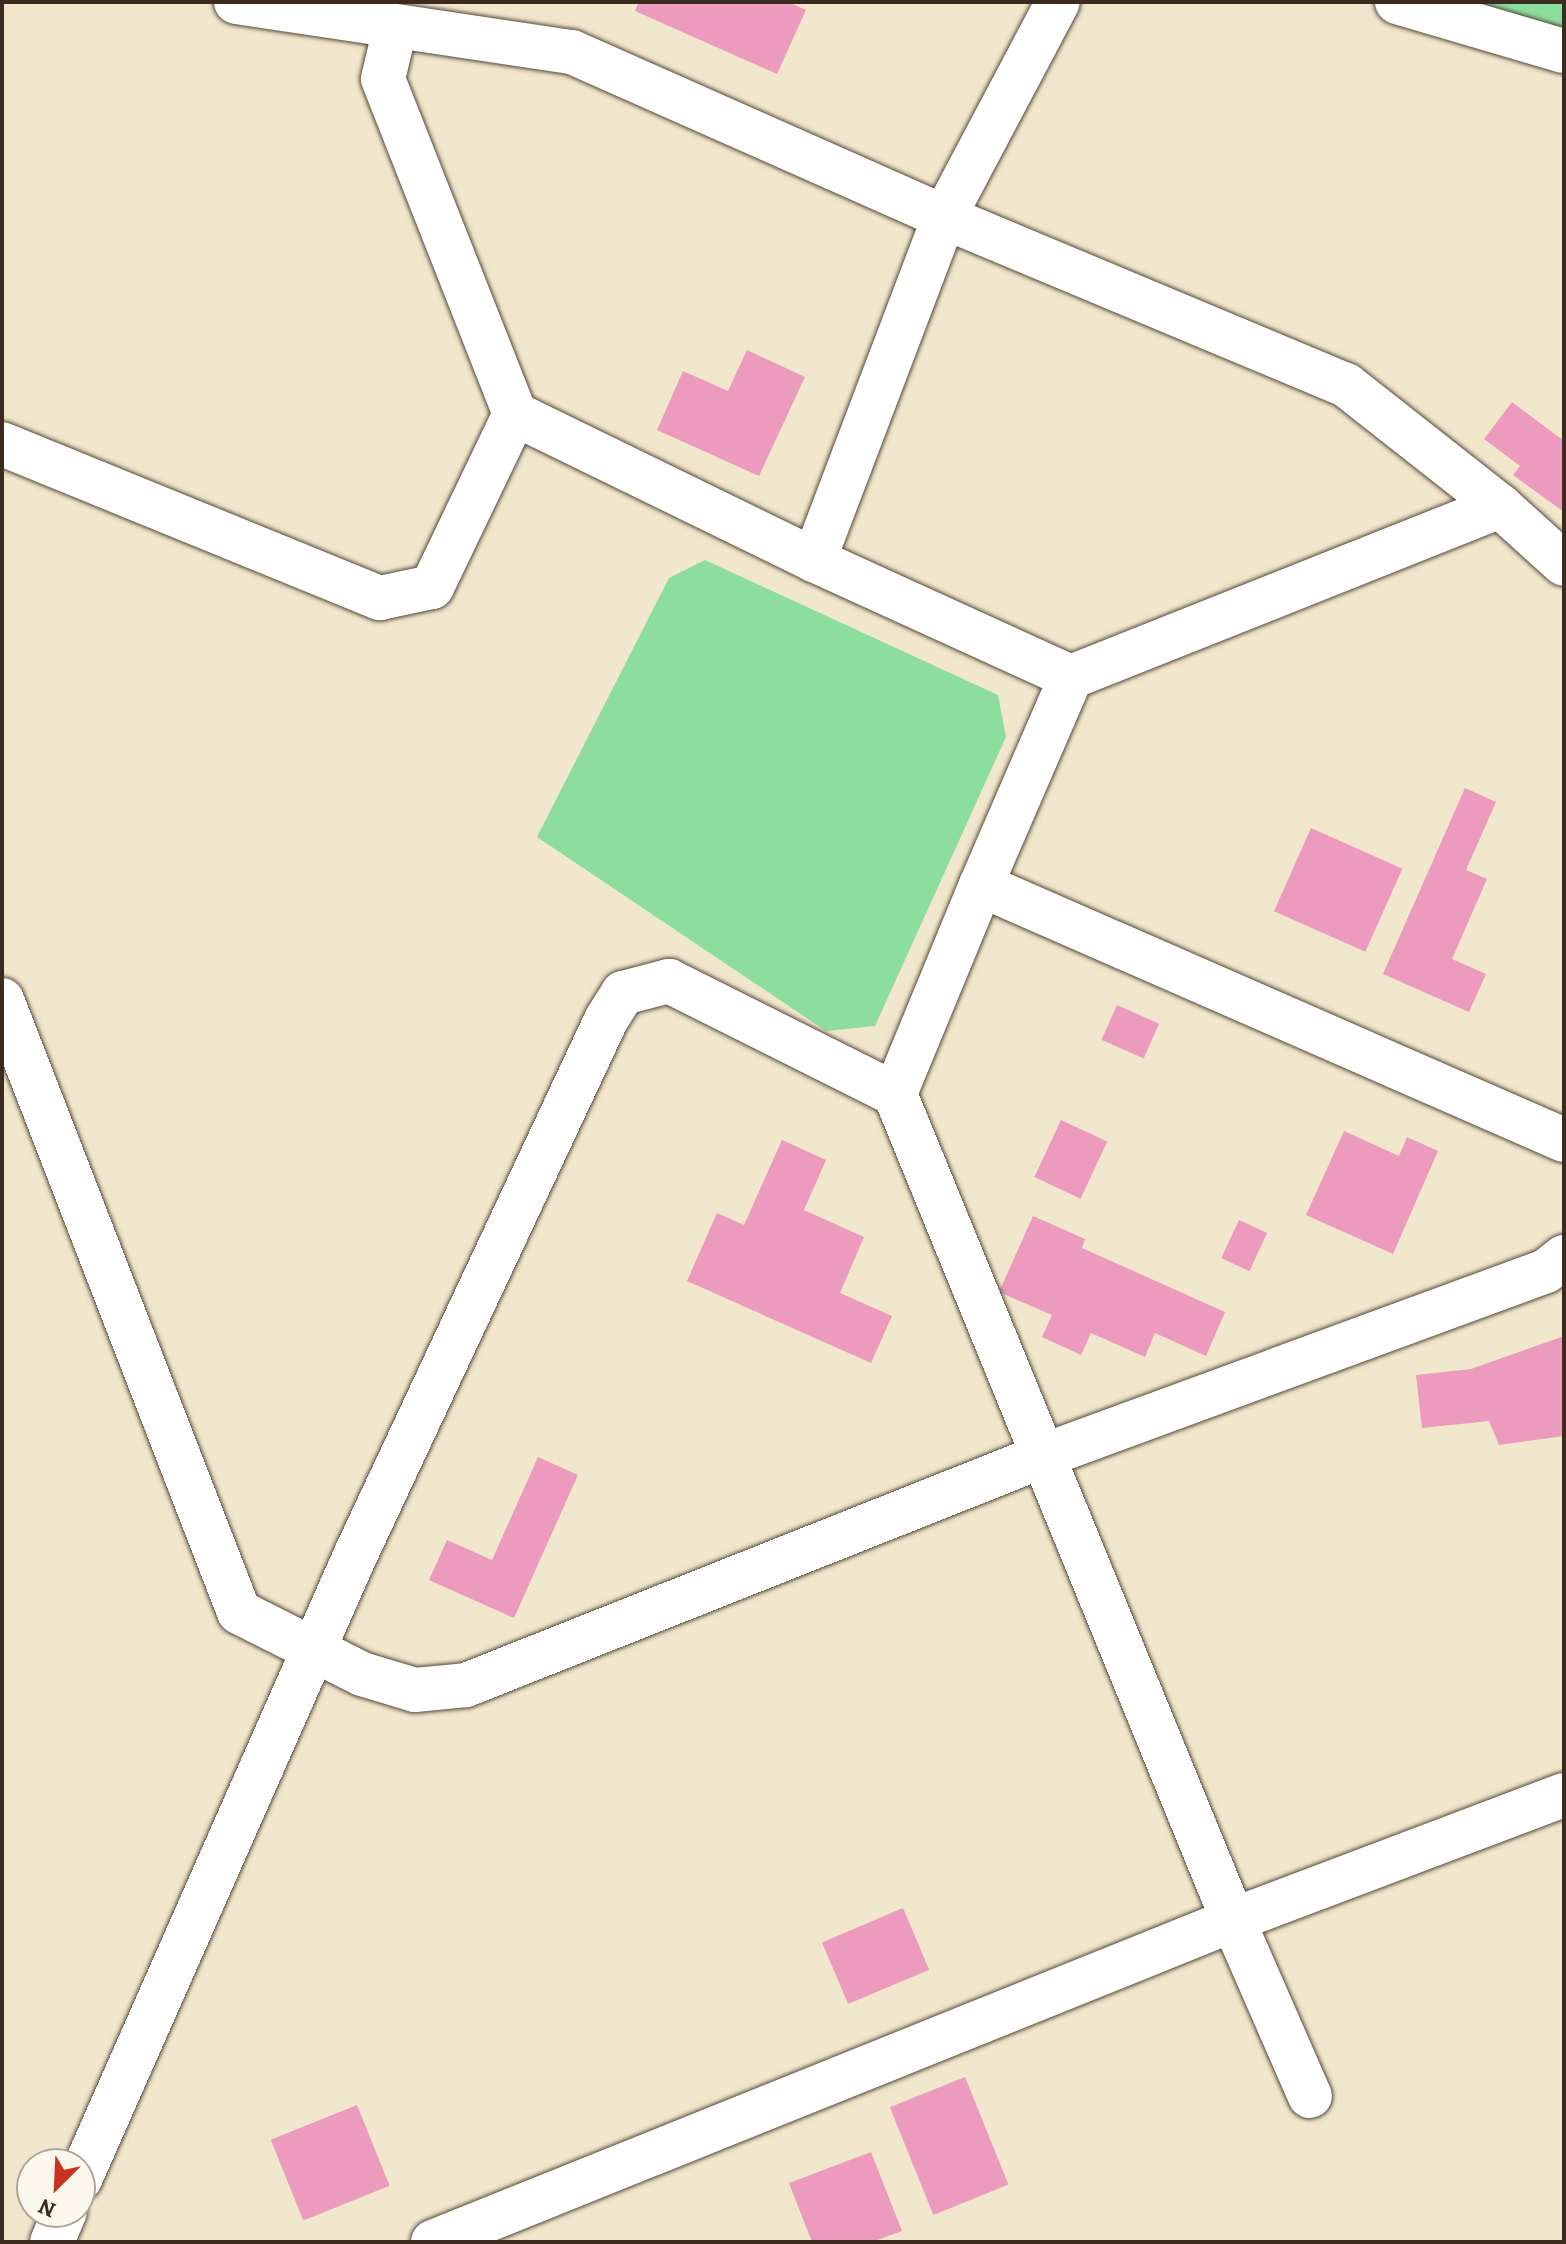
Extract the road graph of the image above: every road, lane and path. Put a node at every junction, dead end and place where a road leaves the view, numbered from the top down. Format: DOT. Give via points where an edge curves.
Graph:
graph roads {
  1 [pos="236,2"];
  2 [pos="1058,2"];
  3 [pos="1397,2"];
  4 [pos="395,28"];
  5 [pos="1564,51"];
  6 [pos="944,217"];
  7 [pos="515,414"];
  8 [pos="2,444"];
  9 [pos="1500,506"];
  10 [pos="814,560"];
  11 [pos="1564,564"];
  12 [pos="1071,677"];
  13 [pos="981,885"];
  14 [pos="2,1000"];
  15 [pos="895,1094"];
  16 [pos="1564,1140"];
  17 [pos="1564,1257"];
  18 [pos="1040,1457"];
  19 [pos="315,1647"];
  20 [pos="1564,1795"];
  21 [pos="1233,1920"];
  22 [pos="1310,2096"];
  23 [pos="94,2148"];
  24 [pos="433,2242"];
  1 -- 4 [label="street"];
  2 -- 6 [label="street"];
  3 -- 5 [label="street"];
  4 -- 6 [label="street" via="572,52"];
  4 -- 7 [label="street" via="383,79"];
  6 -- 9 [label="street" via="1346,385"];
  6 -- 10 [label="street"];
  7 -- 8 [label="street" via="432,587 380,598"];
  7 -- 10 [label="street"];
  9 -- 11 [label="street"];
  9 -- 12 [label="street"];
  10 -- 12 [label="street"];
  12 -- 13 [label="street"];
  13 -- 15 [label="street"];
  13 -- 16 [label="street"];
  14 -- 19 [label="street" via="239,1612"];
  15 -- 18 [label="street"];
  15 -- 19 [label="street" via="669,981 623,993"];
  17 -- 18 [label="street" via="1546,1271"];
  18 -- 19 [label="street" via="466,1685 415,1690 362,1674"];
  18 -- 21 [label="street"];
  19 -- 23 [label="street"];
  20 -- 21 [label="street"];
  21 -- 22 [label="street"];
  21 -- 24 [label="street"];
}
